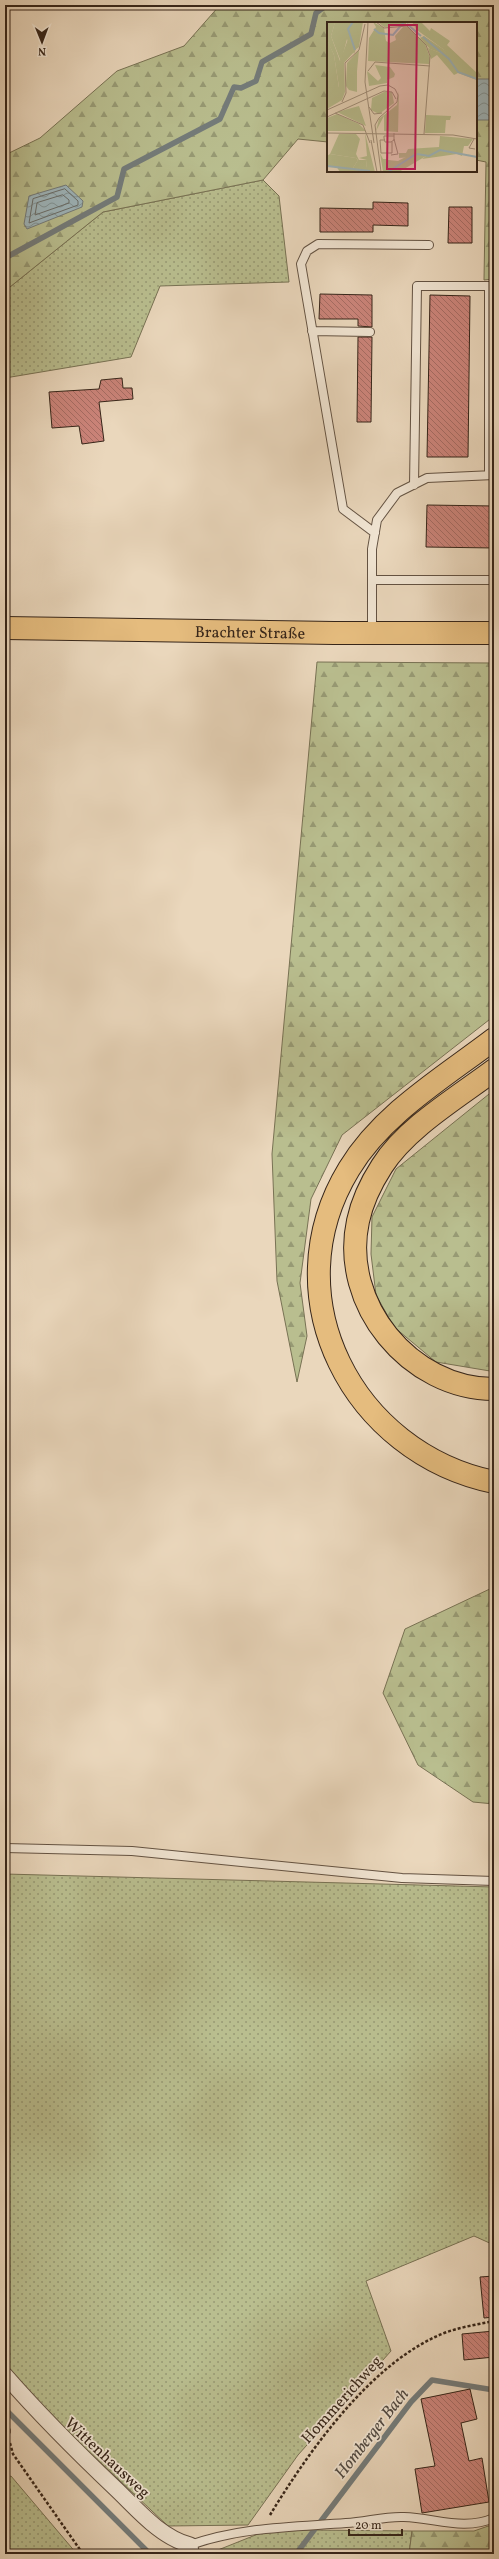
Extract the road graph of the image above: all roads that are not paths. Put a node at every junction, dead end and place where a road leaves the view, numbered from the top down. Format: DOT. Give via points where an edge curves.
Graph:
graph roads {
  1 [pos="429,244"];
  2 [pos="492,286"];
  3 [pos="312,331"];
  4 [pos="370,332"];
  5 [pos="492,475"];
  6 [pos="414,485"];
  7 [pos="375,533"];
  8 [pos="372,580"];
  9 [pos="494,580"];
  10 [pos="5,628"];
  11 [pos="372,633"];
  12 [pos="494,633"];
  13 [pos="494,1039"];
  14 [pos="494,1070"];
  15 [pos="494,1389"];
  16 [pos="494,1482"];
  17 [pos="5,1848"];
  18 [pos="494,1881"];
  19 [pos="5,2375"];
  20 [pos="494,2518"];
  21 [pos="191,2550"];
  1 -- 3 [label="lane" via="318,244 307,251 301,264"];
  2 -- 5 [label="lane"];
  2 -- 6 [label="lane" via="417,286"];
  3 -- 4 [label="lane"];
  3 -- 7 [label="lane" via="343,509"];
  5 -- 6 [label="lane" via="427,478"];
  6 -- 7 [label="lane" via="398,493 377,520"];
  7 -- 8 [label="lane"];
  8 -- 9 [label="lane"];
  8 -- 11 [label="lane"];
  10 -- 11 [label="main road, Brachter Straße"];
  11 -- 12 [label="main road, Brachter Straße"];
  13 -- 16 [label="main road" via="396,1114 370,1138 349,1169 331,1205 322,1243 319,1284 323,1315 338,1359 350,1384 377,1418 397,1438 431,1460 455,1471"];
  14 -- 15 [label="main road" via="416,1129 383,1164 362,1206 356,1261 369,1309 392,1343 409,1359 434,1374 468,1386"];
  17 -- 18 [label="lane" via="132,1852 402,1878"];
  19 -- 21 [label="street, Wittenhausweg" via="50,2426 150,2521"];
  20 -- 21 [label="lane" via="467,2524 391,2517 331,2524 263,2527 208,2539"];
}
